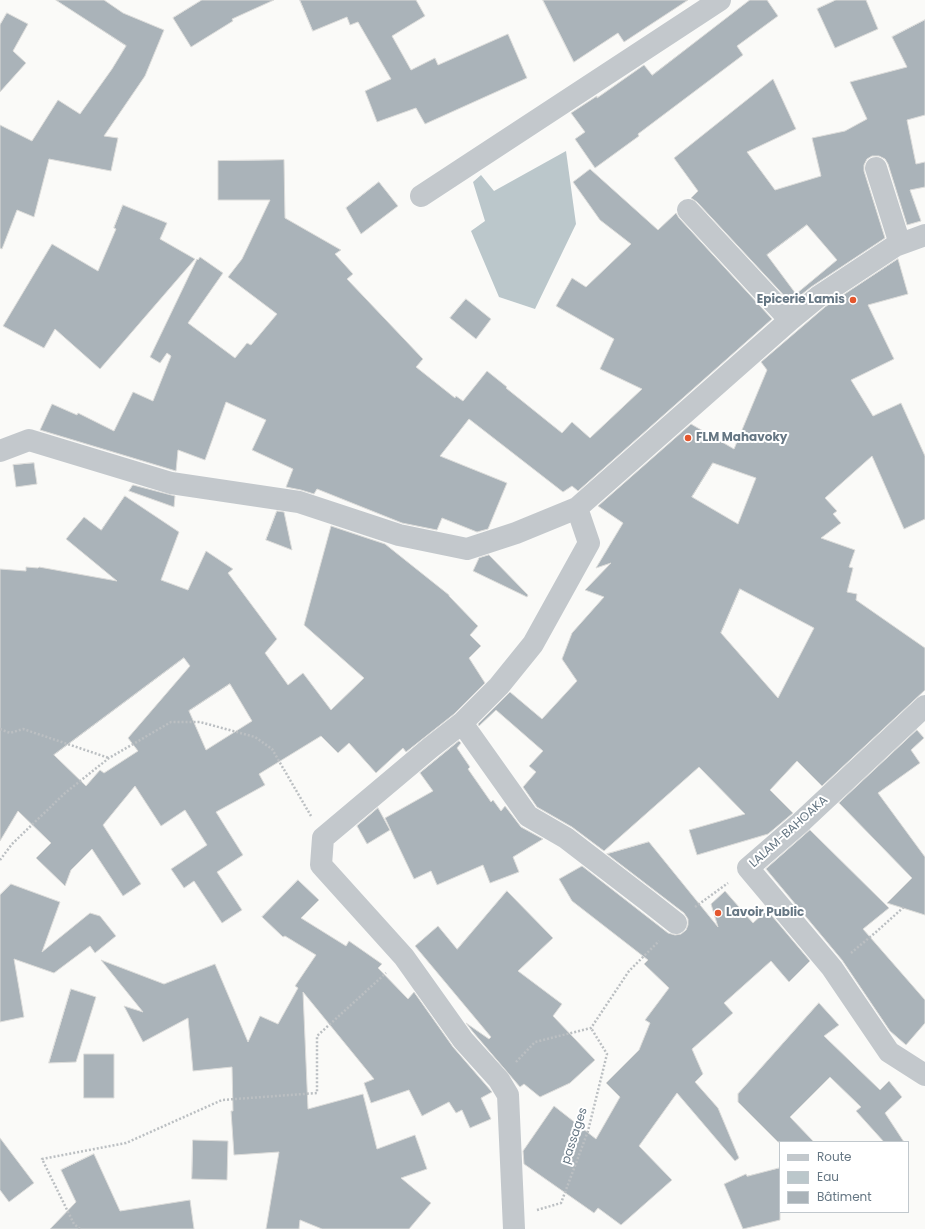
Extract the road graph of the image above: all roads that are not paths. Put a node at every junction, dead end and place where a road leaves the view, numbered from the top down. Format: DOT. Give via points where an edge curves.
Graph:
graph roads {
  1 [pos="720,0"];
  2 [pos="876,168"];
  3 [pos="421,196"];
  4 [pos="688,210"];
  5 [pos="925,235"];
  6 [pos="900,244"];
  7 [pos="790,320"];
  8 [pos="0,451"];
  9 [pos="577,508"];
  10 [pos="925,706"];
  11 [pos="462,723"];
  12 [pos="676,924"];
  13 [pos="925,1075"];
  14 [pos="514,1224"];
  1 -- 3 [label="street"];
  2 -- 6 [label="street"];
  4 -- 7 [label="street"];
  5 -- 6 [label="street"];
  6 -- 7 [label="street" via="818,297"];
  7 -- 9 [label="street"];
  8 -- 9 [label="street" via="29,440 171,483 300,502 398,535 467,549 516,533"];
  9 -- 11 [label="street" via="589,543 533,644 499,686"];
  10 -- 13 [label="street, LALAM-BAHOAKA" via="748,868 832,968 889,1052"];
  11 -- 12 [label="street" via="528,816 566,838"];
  11 -- 14 [label="street" via="323,838 321,865 404,957 463,1040 499,1080 508,1095"];
}
